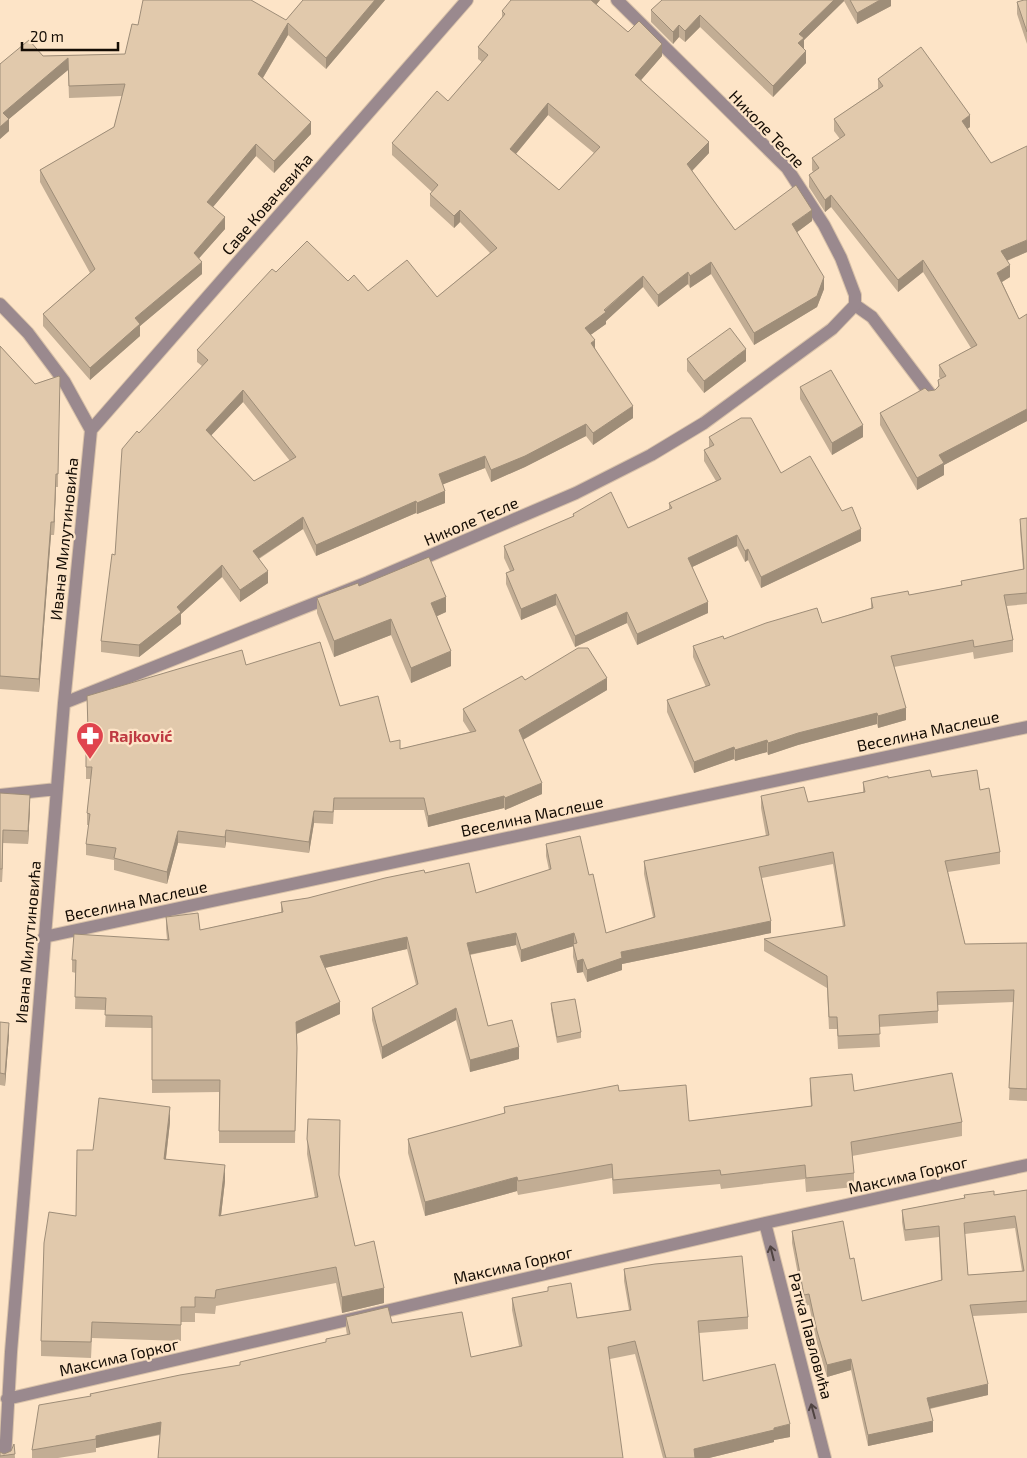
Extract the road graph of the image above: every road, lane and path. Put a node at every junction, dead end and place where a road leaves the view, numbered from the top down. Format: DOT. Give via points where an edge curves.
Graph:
graph roads {
  1 [pos="467,0"];
  2 [pos="617,0"];
  3 [pos="0,304"];
  4 [pos="855,305"];
  5 [pos="931,395"];
  6 [pos="91,430"];
  7 [pos="64,703"];
  8 [pos="1027,726"];
  9 [pos="57,789"];
  10 [pos="0,795"];
  11 [pos="44,937"];
  12 [pos="1027,1165"];
  13 [pos="765,1223"];
  14 [pos="8,1399"];
  15 [pos="5,1458"];
  16 [pos="825,1458"];
  1 -- 6 [label="street, Саве Ковачевића"];
  2 -- 4 [label="street, Николе Тесле" via="787,168 841,258 855,295"];
  3 -- 6 [label="street" via="28,333 64,381"];
  4 -- 5 [label="street" via="872,317"];
  4 -- 7 [label="street, Николе Тесле" via="832,329 704,423 651,455 576,493 368,582"];
  6 -- 7 [label="street, Ивана Милутиновића"];
  7 -- 9 [label="street, Ивана Милутиновића"];
  8 -- 11 [label="street, Веселина Маслеше"];
  9 -- 10 [label="street"];
  9 -- 11 [label="street, Ивана Милутиновића"];
  11 -- 14 [label="street, Ивана Милутиновића"];
  12 -- 13 [label="street, Максима Горког"];
  13 -- 14 [label="street, Максима Горког"];
  16 -- 13 [label="street, Ратка Павловића, one-way"];
  14 -- 15 [label="street, Ивана Милутиновића"];
}
